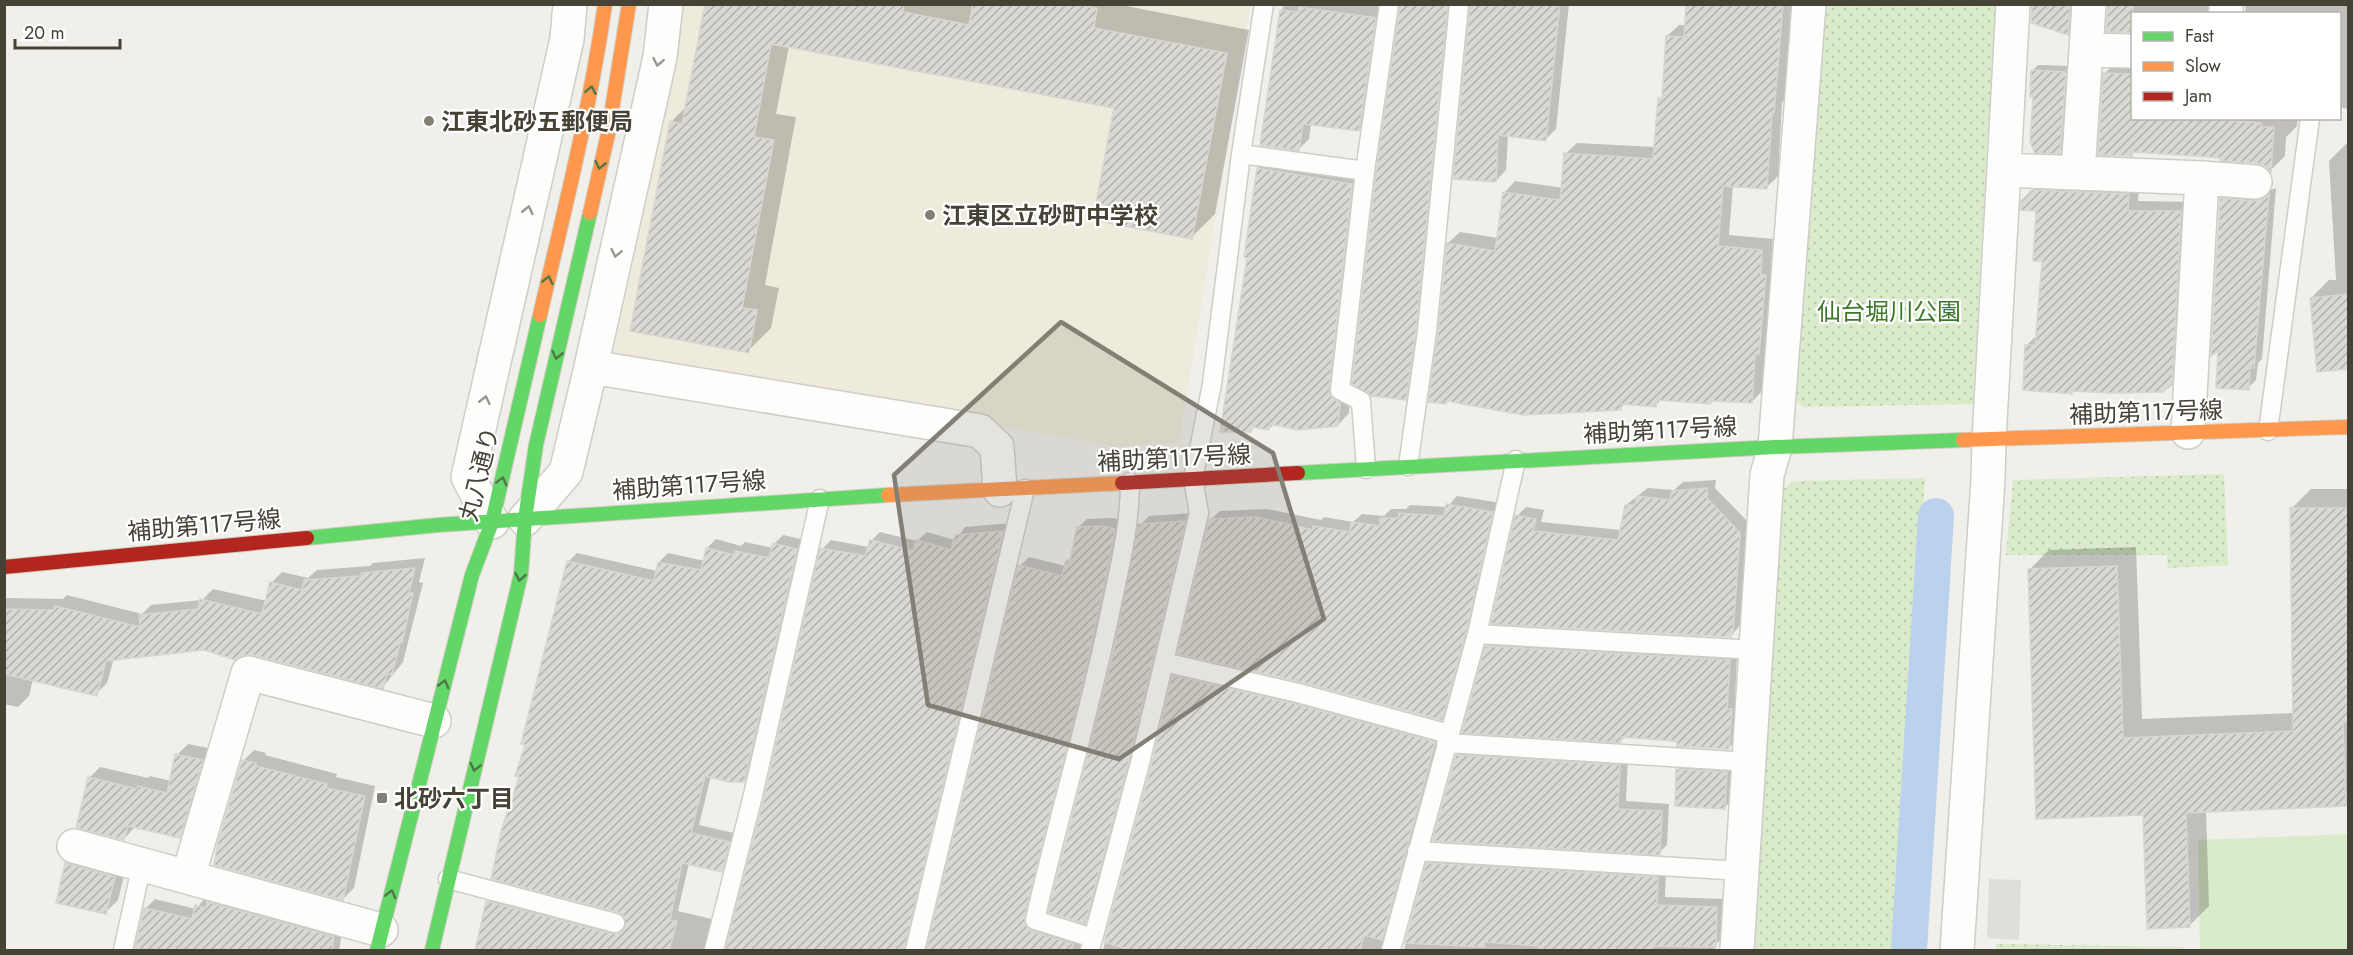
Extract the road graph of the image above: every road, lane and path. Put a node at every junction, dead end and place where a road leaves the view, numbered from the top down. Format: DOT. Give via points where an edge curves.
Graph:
graph roads {
  1 [pos="570,4"];
  2 [pos="605,4"];
  3 [pos="629,4"];
  4 [pos="666,4"];
  5 [pos="1264,4"];
  6 [pos="1389,4"];
  7 [pos="1460,4"];
  8 [pos="1809,4"];
  9 [pos="2013,4"];
  10 [pos="2089,4"];
  11 [pos="2086,50"];
  12 [pos="2131,51"];
  13 [pos="2310,120"];
  14 [pos="1242,154"];
  15 [pos="2004,170"];
  16 [pos="1365,171"];
  17 [pos="2078,172"];
  18 [pos="2202,178"];
  19 [pos="2255,182"];
  20 [pos="591,367"];
  21 [pos="2349,427"];
  22 [pos="2268,431"];
  23 [pos="2188,432"];
  24 [pos="1989,440"];
  25 [pos="1775,447"];
  26 [pos="1516,460"];
  27 [pos="1408,466"];
  28 [pos="1366,469"];
  29 [pos="1193,479"];
  30 [pos="1130,482"];
  31 [pos="1012,490"];
  32 [pos="820,500"];
  33 [pos="525,519"];
  34 [pos="492,522"];
  35 [pos="4,567"];
  36 [pos="1477,634"];
  37 [pos="1756,650"];
  38 [pos="1164,662"];
  39 [pos="434,721"];
  40 [pos="1448,738"];
  41 [pos="1749,762"];
  42 [pos="74,846"];
  43 [pos="1416,851"];
  44 [pos="142,864"];
  45 [pos="1742,871"];
  46 [pos="188,877"];
  47 [pos="448,879"];
  48 [pos="615,923"];
  49 [pos="379,940"];
  50 [pos="1092,944"];
  51 [pos="123,951"];
  52 [pos="432,951"];
  53 [pos="714,951"];
  54 [pos="915,951"];
  55 [pos="1391,951"];
  56 [pos="1737,951"];
  57 [pos="1957,951"];
  34 -- 1 [label="street, one-way" via="468,477 567,39"];
  34 -- 2 [label="street, 丸八通り, one-way" via="581,135"];
  3 -- 33 [label="street, 丸八通り, one-way" via="608,134 536,445"];
  4 -- 20 [label="street, one-way" via="660,57"];
  5 -- 14 [label="lane"];
  6 -- 16 [label="lane"];
  7 -- 27 [label="lane" via="1427,331"];
  8 -- 25 [label="street"];
  9 -- 15 [label="street"];
  10 -- 11 [label="street"];
  11 -- 12 [label="street"];
  11 -- 17 [label="street"];
  13 -- 22 [label="lane"];
  14 -- 16 [label="lane"];
  14 -- 29 [label="lane" via="1212,384"];
  15 -- 17 [label="street"];
  15 -- 24 [label="street"];
  16 -- 28 [label="lane" via="1340,390 1361,401"];
  17 -- 18 [label="street"];
  18 -- 19 [label="street"];
  18 -- 23 [label="street"];
  20 -- 31 [label="street" via="980,430 997,447"];
  20 -- 33 [label="street" via="566,472"];
  21 -- 22 [label="street, 補助第117号線"];
  22 -- 23 [label="street, 補助第117号線"];
  23 -- 24 [label="street, 補助第117号線"];
  24 -- 25 [label="street, 補助第117号線"];
  24 -- 57 [label="street"];
  25 -- 26 [label="street, 補助第117号線"];
  25 -- 37 [label="street" via="1767,475"];
  26 -- 27 [label="street, 補助第117号線"];
  26 -- 36 [label="lane"];
  27 -- 28 [label="street, 補助第117号線"];
  28 -- 29 [label="street, 補助第117号線"];
  29 -- 30 [label="street, 補助第117号線"];
  29 -- 38 [label="lane" via="1199,513"];
  30 -- 31 [label="street, 補助第117号線"];
  30 -- 50 [label="lane" via="1128,526 1100,662 1035,920"];
  31 -- 32 [label="street, 補助第117号線"];
  31 -- 54 [label="lane"];
  32 -- 33 [label="street, 補助第117号線"];
  32 -- 53 [label="lane"];
  33 -- 34 [label="street, 補助第117号線"];
  33 -- 47 [label="street, 丸八通り, one-way" via="521,574"];
  34 -- 35 [label="street, 補助第117号線"];
  39 -- 34 [label="street, 丸八通り, one-way" via="472,575"];
  36 -- 37 [label="lane"];
  36 -- 40 [label="lane"];
  37 -- 41 [label="street"];
  38 -- 40 [label="lane" via="1298,693"];
  38 -- 50 [label="lane"];
  39 -- 46 [label="street" via="248,674"];
  49 -- 39 [label="street, 丸八通り, one-way"];
  40 -- 41 [label="lane"];
  40 -- 43 [label="lane"];
  41 -- 45 [label="street"];
  42 -- 44 [label="street"];
  43 -- 45 [label="lane"];
  43 -- 55 [label="lane"];
  44 -- 46 [label="street"];
  44 -- 51 [label="lane"];
  45 -- 56 [label="street"];
  46 -- 49 [label="street"];
  47 -- 48 [label="lane"];
  47 -- 52 [label="street, 丸八通り"];
}
